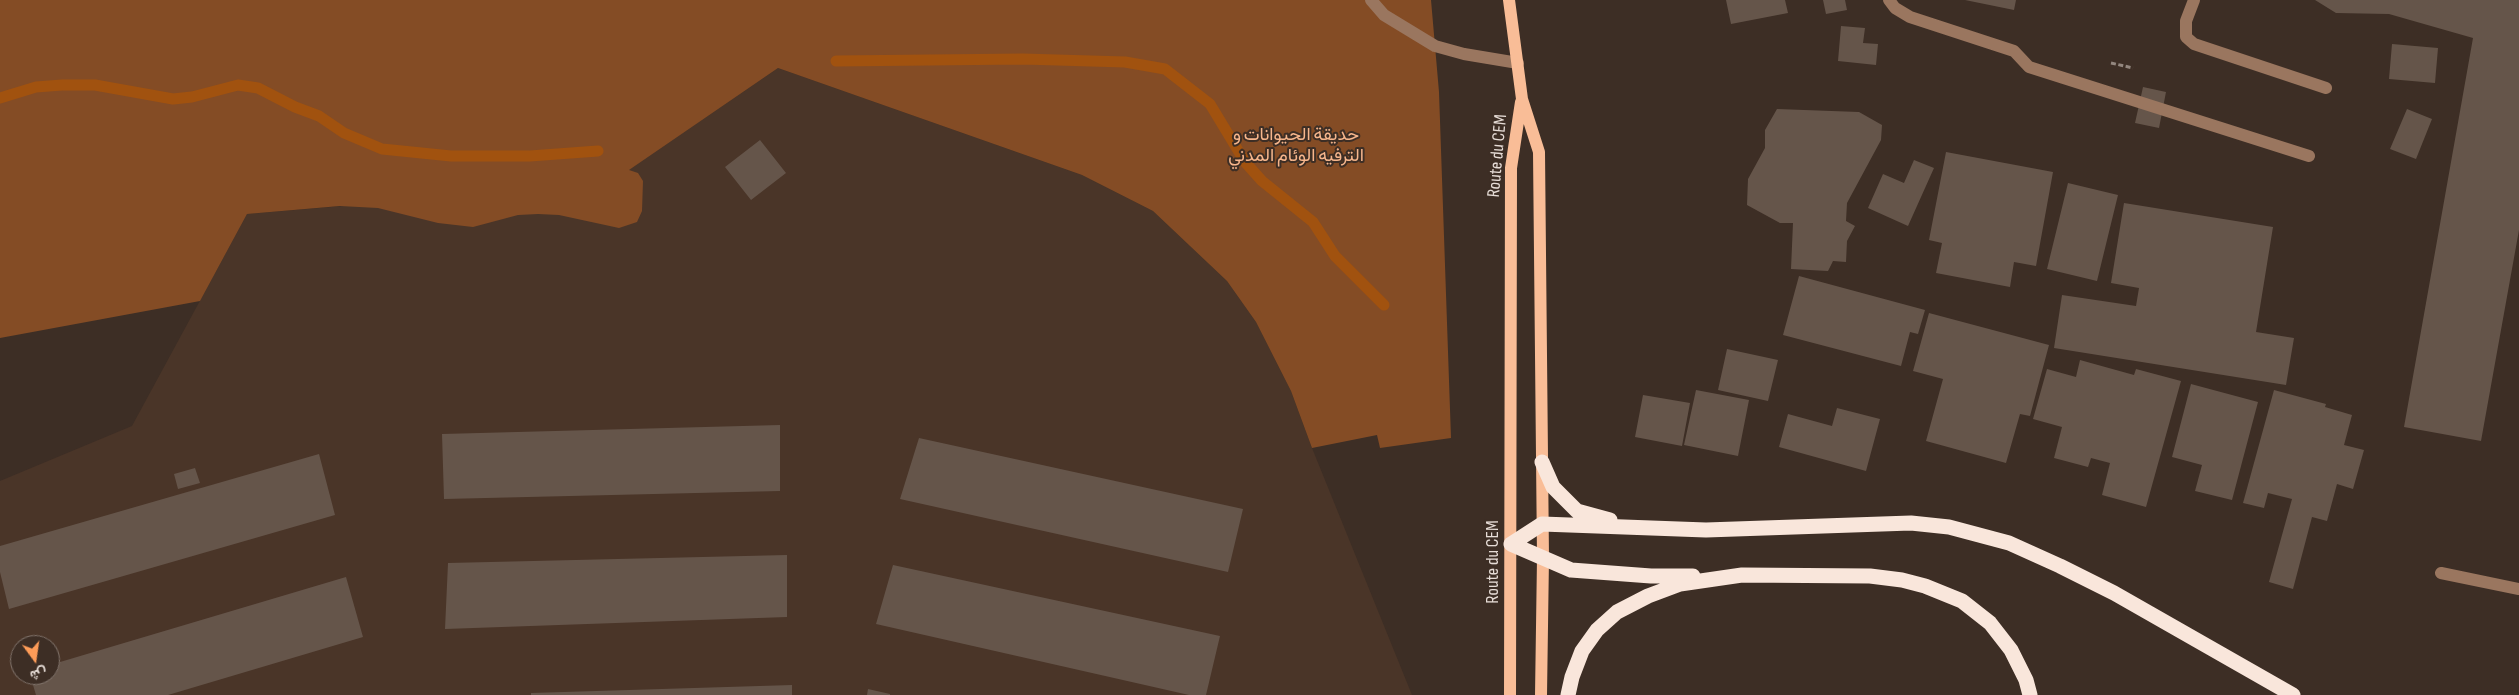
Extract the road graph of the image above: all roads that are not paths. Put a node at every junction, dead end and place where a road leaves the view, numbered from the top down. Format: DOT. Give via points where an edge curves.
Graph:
graph roads {
  1 [pos="1371,0"];
  2 [pos="1509,0"];
  3 [pos="1889,0"];
  4 [pos="2194,0"];
  5 [pos="1518,63"];
  6 [pos="2326,88"];
  7 [pos="1522,99"];
  8 [pos="2309,156"];
  9 [pos="1542,462"];
  10 [pos="1542,524"];
  11 [pos="1706,530"];
  12 [pos="1511,544"];
  13 [pos="1543,558"];
  14 [pos="2441,573"];
  15 [pos="1742,575"];
  16 [pos="2519,588"];
  17 [pos="1510,695"];
  18 [pos="1541,695"];
  19 [pos="1568,695"];
  20 [pos="2030,695"];
  21 [pos="2293,695"];
  1 -- 5 [label="street" via="1384,15 1435,46"];
  2 -- 5 [label="main road"];
  3 -- 8 [label="street" via="1910,17 2014,51 2029,68"];
  4 -- 6 [label="street" via="2186,21 2186,38 2194,44"];
  5 -- 7 [label="main road"];
  7 -- 9 [label="main road, Route du CEM" via="1539,152"];
  7 -- 12 [label="main road, Route du CEM" via="1512,168"];
  9 -- 10 [label="main road, Route du CEM"];
  9 -- 11 [label="highway" via="1553,486 1577,511 1614,521"];
  10 -- 11 [label="highway"];
  10 -- 12 [label="highway"];
  10 -- 13 [label="main road, Route du CEM"];
  11 -- 21 [label="highway" via="1911,523 1949,527 2008,543 2114,593"];
  12 -- 13 [label="highway"];
  12 -- 17 [label="main road, Route du CEM"];
  13 -- 15 [label="highway" via="1571,570 1605,574"];
  13 -- 18 [label="main road, Route du CEM"];
  14 -- 16 [label="street"];
  15 -- 19 [label="highway" via="1680,584 1617,612 1597,630 1582,651"];
  15 -- 20 [label="highway" via="1870,576 1925,586 1962,601 1990,623 2012,650"];
}
